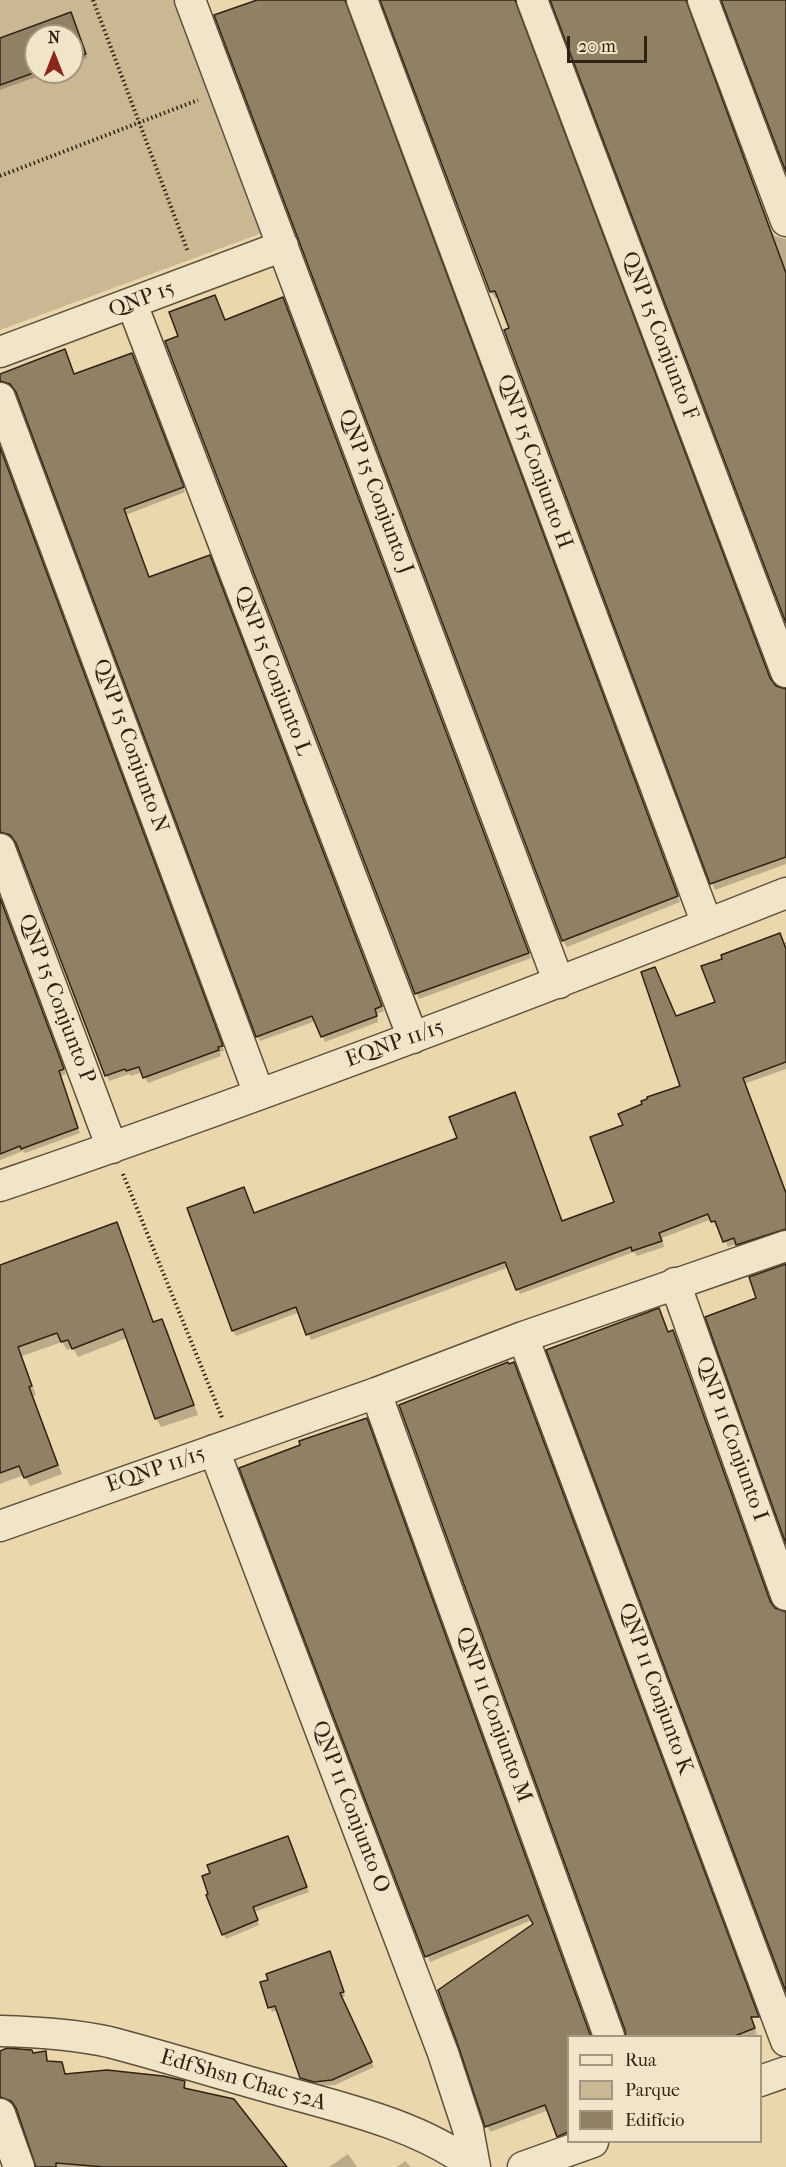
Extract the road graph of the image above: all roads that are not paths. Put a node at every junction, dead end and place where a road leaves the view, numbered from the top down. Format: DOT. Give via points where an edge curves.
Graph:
graph roads {
  1 [pos="190,0"];
  2 [pos="362,0"];
  3 [pos="532,0"];
  4 [pos="703,0"];
  5 [pos="786,221"];
  6 [pos="283,246"];
  7 [pos="132,304"];
  8 [pos="0,352"];
  9 [pos="0,398"];
  10 [pos="786,672"];
  11 [pos="0,849"];
  12 [pos="786,892"];
  13 [pos="707,924"];
  14 [pos="559,983"];
  15 [pos="412,1038"];
  16 [pos="259,1094"];
  17 [pos="112,1148"];
  18 [pos="0,1186"];
  19 [pos="786,1246"];
  20 [pos="675,1283"];
  21 [pos="523,1337"];
  22 [pos="376,1393"];
  23 [pos="223,1447"];
  24 [pos="0,1526"];
  25 [pos="786,1595"];
  26 [pos="0,2031"];
  27 [pos="608,2035"];
  28 [pos="786,2041"];
  29 [pos="786,2072"];
  30 [pos="762,2080"];
  31 [pos="0,2115"];
  32 [pos="590,2143"];
  33 [pos="19,2167"];
  34 [pos="475,2167"];
  35 [pos="523,2167"];
  1 -- 6 [label="street, QNP 15 Conjunto J"];
  2 -- 13 [label="street, QNP 15 Conjunto H"];
  3 -- 10 [label="street, QNP 15 Conjunto F"];
  4 -- 5 [label="street"];
  6 -- 7 [label="street, QNP 15"];
  6 -- 14 [label="street, QNP 15 Conjunto J"];
  7 -- 8 [label="street, QNP 15"];
  7 -- 15 [label="street, QNP 15 Conjunto L"];
  9 -- 16 [label="street, QNP 15 Conjunto N"];
  11 -- 17 [label="street, QNP 15 Conjunto P"];
  12 -- 13 [label="street, EQNP 11/15"];
  13 -- 14 [label="street, EQNP 11/15"];
  14 -- 15 [label="street, EQNP 11/15"];
  15 -- 16 [label="street, EQNP 11/15"];
  16 -- 17 [label="street, EQNP 11/15"];
  17 -- 18 [label="street, EQNP 11/15"];
  19 -- 20 [label="street, EQNP 11/15"];
  20 -- 21 [label="street, EQNP 11/15"];
  20 -- 25 [label="street, QNP 11 Conjunto I"];
  21 -- 22 [label="street, EQNP 11/15"];
  21 -- 28 [label="street, QNP 11 Conjunto K"];
  22 -- 23 [label="street, EQNP 11/15"];
  22 -- 27 [label="street, QNP 11 Conjunto M"];
  23 -- 24 [label="street, EQNP 11/15"];
  23 -- 34 [label="street, QNP 11 Conjunto O" via="443,2053 468,2128"];
  26 -- 34 [label="street, EdfShsn Chac 52A" via="42,2032 107,2042 297,2096 402,2128 458,2154"];
  29 -- 30 [label="street"];
  31 -- 33 [label="street"];
  32 -- 35 [label="street"];
}
